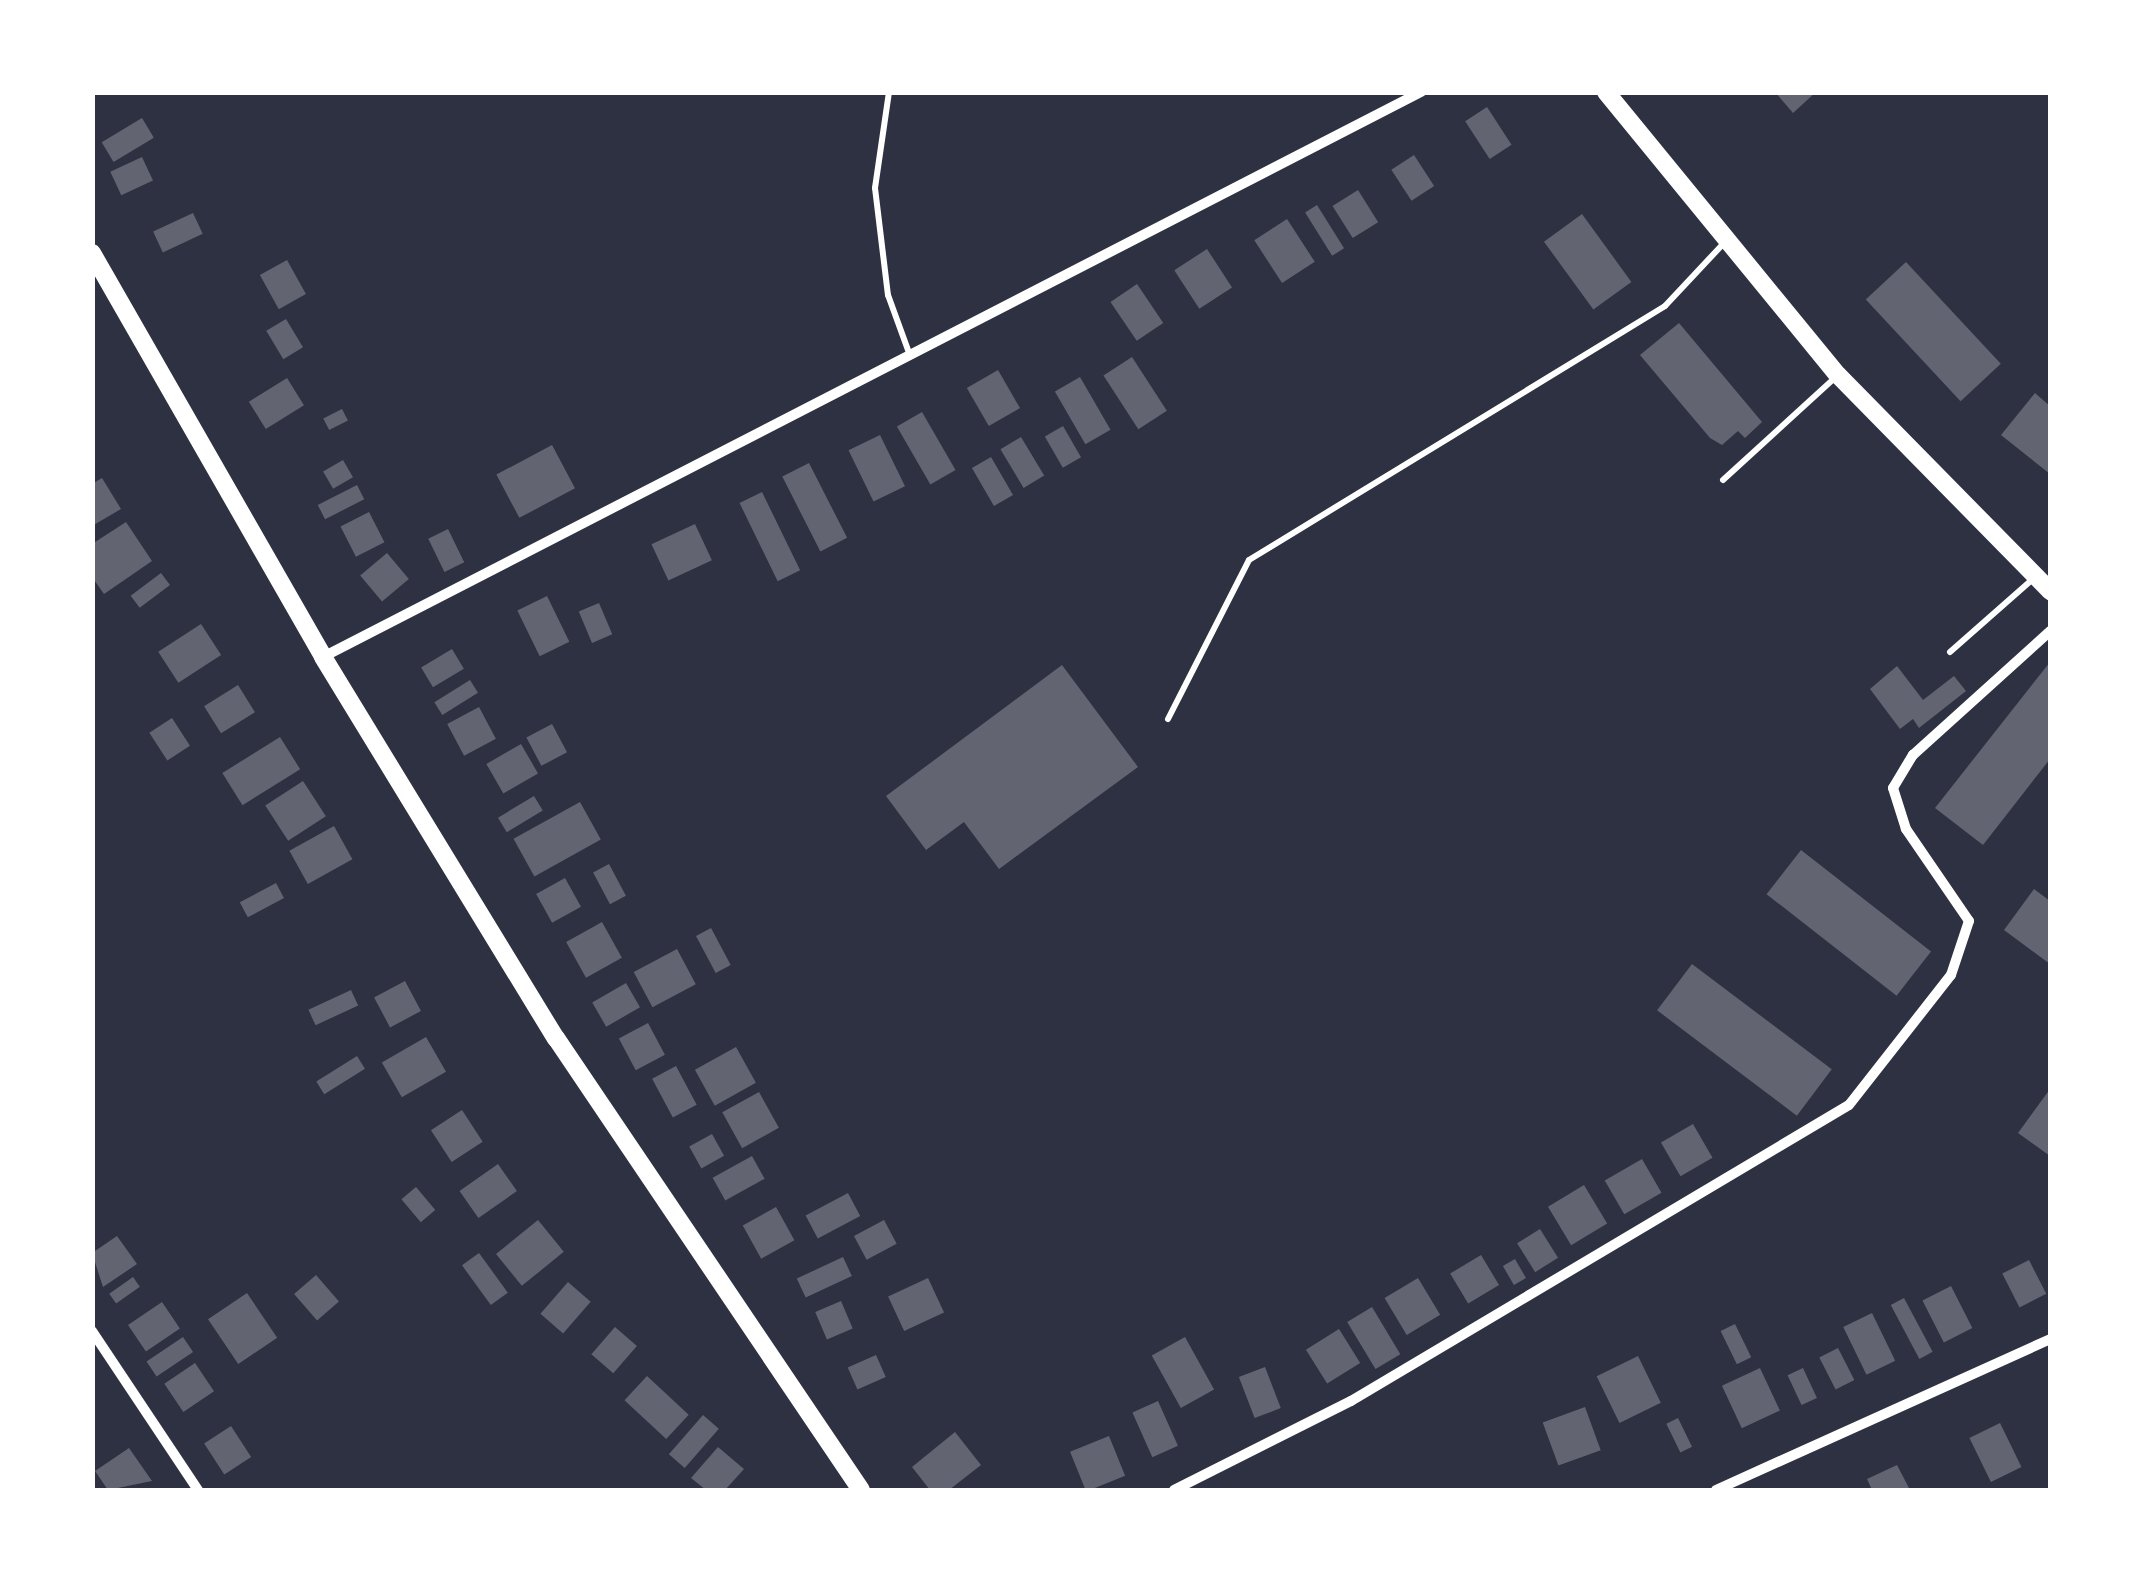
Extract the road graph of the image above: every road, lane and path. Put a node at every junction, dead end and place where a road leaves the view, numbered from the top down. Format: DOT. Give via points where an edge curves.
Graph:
graph roads {
  1 [pos="888,92"];
  2 [pos="1421,92"];
  3 [pos="1606,92"];
  4 [pos="1724,242"];
  5 [pos="92,254"];
  6 [pos="908,350"];
  7 [pos="1838,375"];
  8 [pos="1723,480"];
  9 [pos="2035,577"];
  10 [pos="2050,591"];
  11 [pos="2050,631"];
  12 [pos="1950,652"];
  13 [pos="323,657"];
  14 [pos="1168,719"];
  15 [pos="92,1331"];
  16 [pos="2050,1338"];
  17 [pos="198,1490"];
  18 [pos="861,1490"];
  19 [pos="1174,1490"];
  20 [pos="1716,1490"];
  1 -- 6 [label="lane" via="874,188 888,295"];
  2 -- 6 [label="street"];
  3 -- 4 [label="street"];
  4 -- 7 [label="street"];
  4 -- 14 [label="lane" via="1665,306 1248,560"];
  5 -- 13 [label="street"];
  6 -- 13 [label="street"];
  7 -- 8 [label="lane"];
  7 -- 9 [label="street"];
  9 -- 10 [label="street"];
  9 -- 12 [label="lane"];
  11 -- 19 [label="street" via="1913,755 1893,788 1906,828 1969,922 1952,975 1850,1105 1351,1401"];
  13 -- 18 [label="street" via="556,1038"];
  15 -- 17 [label="street"];
  16 -- 20 [label="street"];
}
